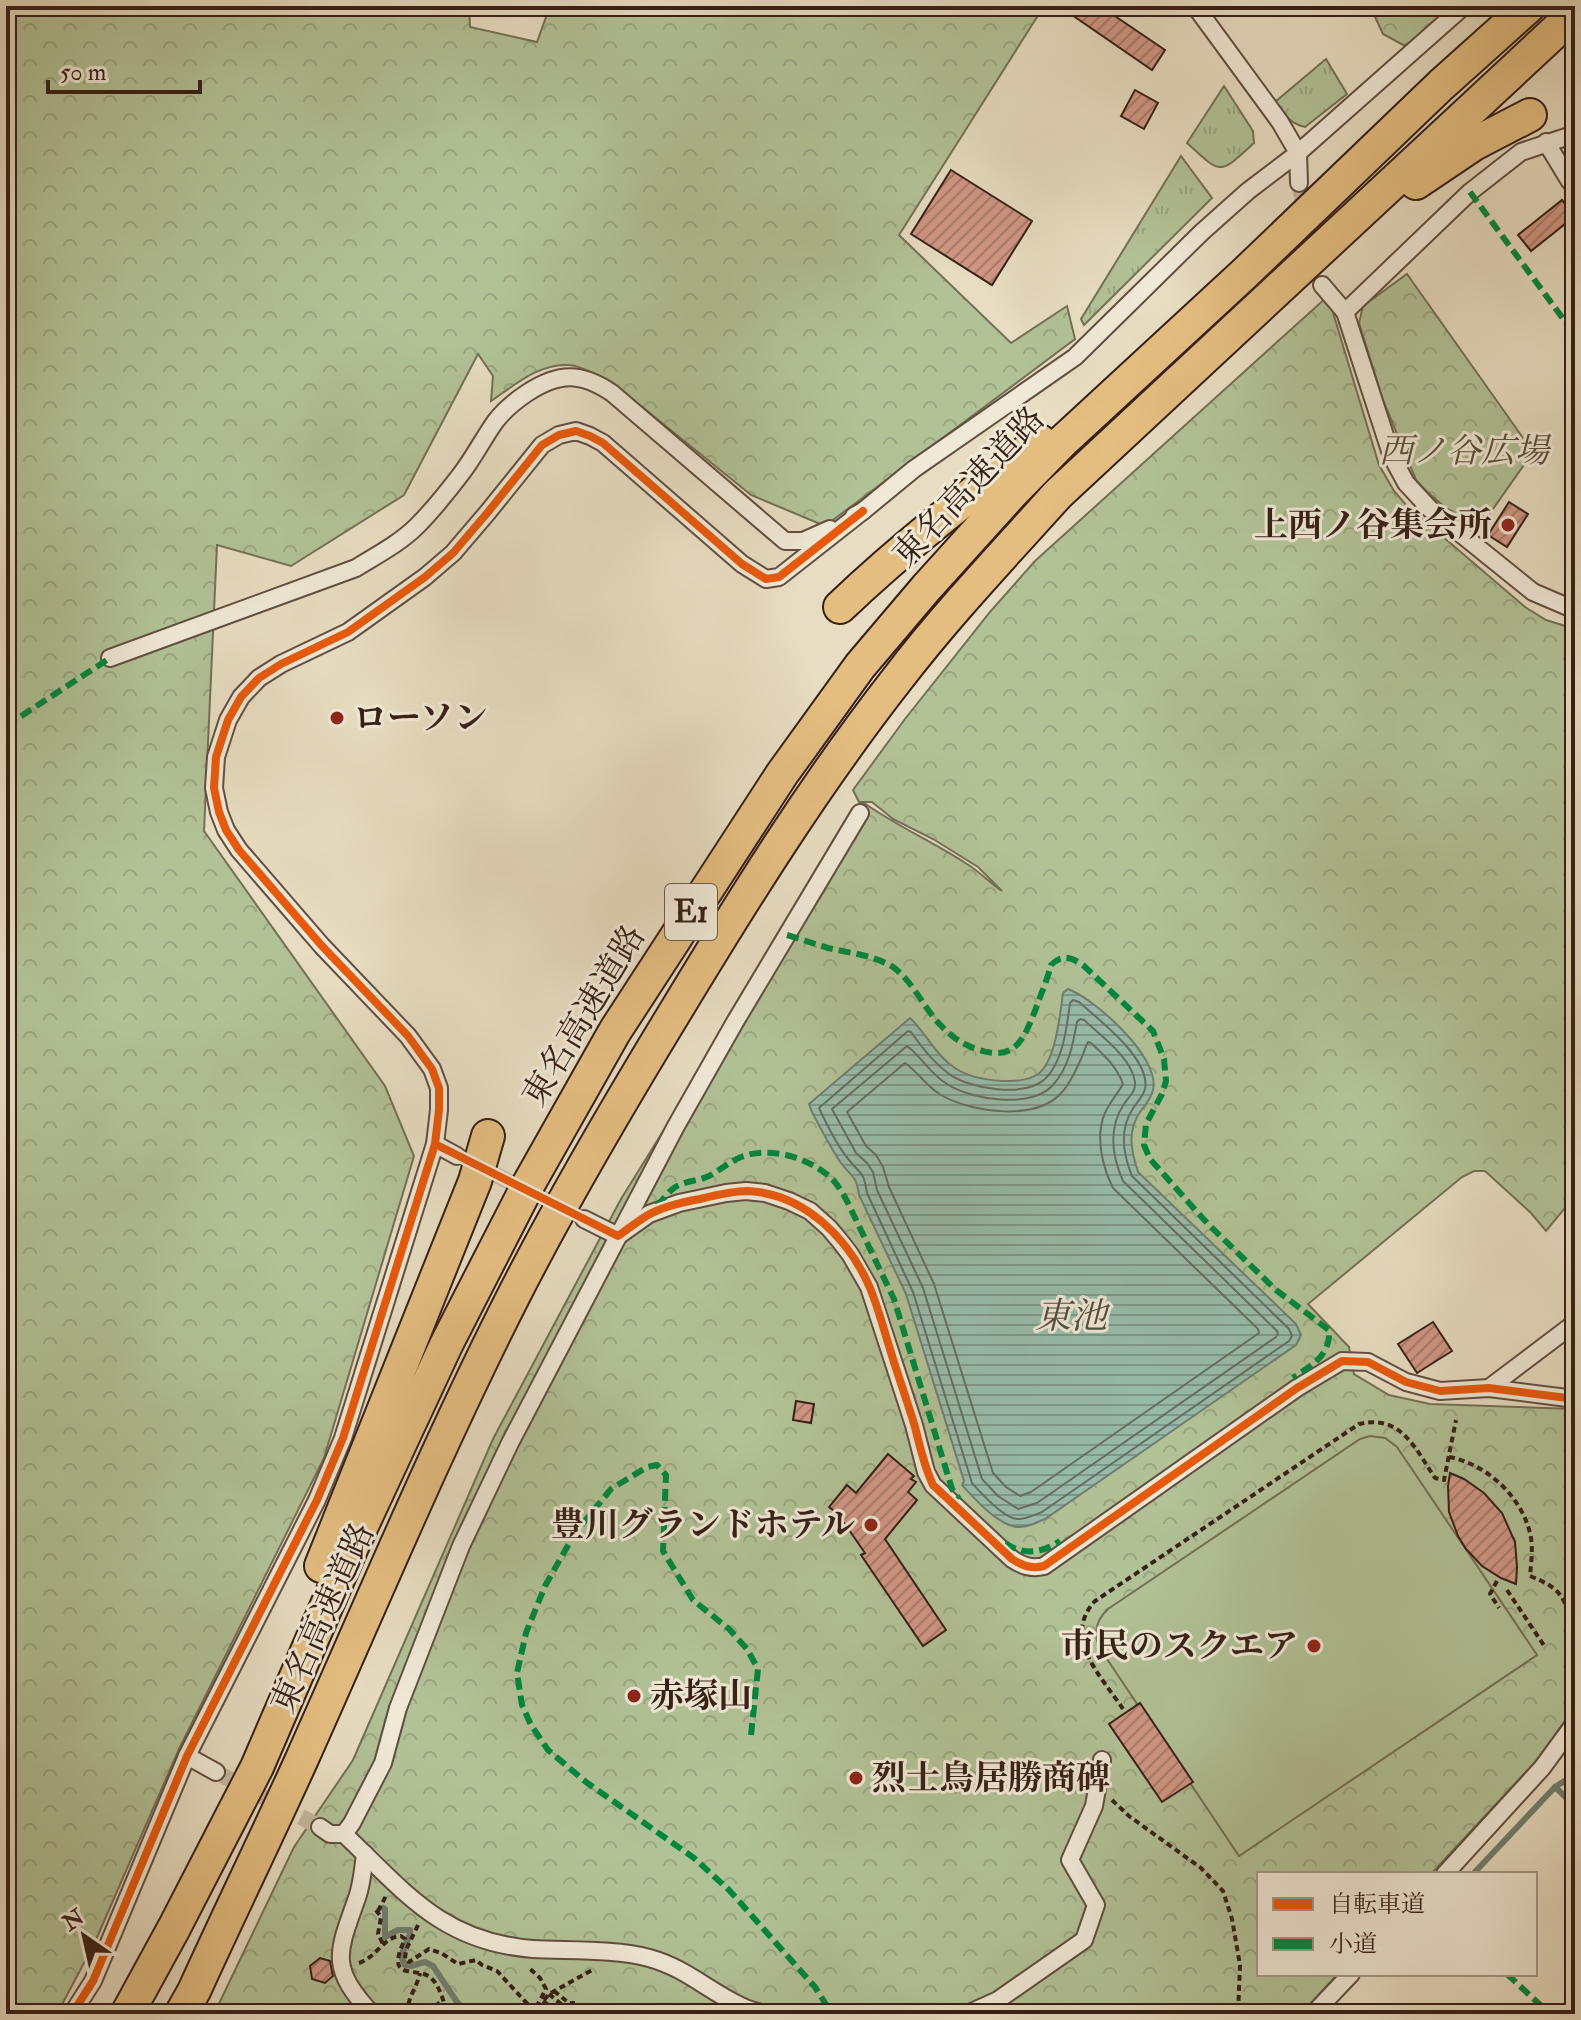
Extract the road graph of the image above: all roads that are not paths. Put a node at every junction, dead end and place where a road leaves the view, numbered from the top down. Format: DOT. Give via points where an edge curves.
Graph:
graph roads {
  1 [pos="1195,6"];
  2 [pos="1529,6"];
  3 [pos="1456,9"];
  4 [pos="1575,13"];
  5 [pos="1530,115"];
  6 [pos="1575,134"];
  7 [pos="1546,142"];
  8 [pos="1298,153"];
  9 [pos="1299,183"];
  10 [pos="1575,187"];
  11 [pos="1331,241"];
  12 [pos="1322,285"];
  13 [pos="1345,312"];
  14 [pos="1161,350"];
  15 [pos="863,511"];
  16 [pos="840,607"];
  17 [pos="1575,610"];
  18 [pos="110,658"];
  19 [pos="860,813"];
  20 [pos="488,1136"];
  21 [pos="435,1144"];
  22 [pos="457,1156"];
  23 [pos="584,1219"];
  24 [pos="618,1236"];
  25 [pos="1575,1323"];
  26 [pos="1489,1388"];
  27 [pos="1575,1399"];
  28 [pos="1575,1723"];
  29 [pos="187,1756"];
  30 [pos="1102,1760"];
  31 [pos="257,1767"];
  32 [pos="216,1772"];
  33 [pos="320,1827"];
  34 [pos="344,1834"];
  35 [pos="365,1854"];
  36 [pos="1447,1872"];
  37 [pos="1349,1976"];
  38 [pos="72,2014"];
  39 [pos="127,2014"];
  40 [pos="181,2014"];
  41 [pos="372,2014"];
  42 [pos="765,2014"];
  43 [pos="967,2014"];
  44 [pos="1313,2014"];
  1 -- 8 [label="street"];
  2 -- 14 [label="highway, 東名高速道路 / E1"];
  3 -- 8 [label="street"];
  4 -- 11 [label="highway, 東名高速道路 / E1"];
  5 -- 11 [label="highway" via="1474,144"];
  6 -- 7 [label="street"];
  7 -- 10 [label="street"];
  7 -- 13 [label="street" via="1521,152 1470,192"];
  8 -- 9 [label="street"];
  8 -- 15 [label="street" via="1202,232 1075,357 914,469"];
  11 -- 40 [label="highway, 東名高速道路 / E1" via="1058,494 982,578 835,762 738,907 598,1140 516,1292"];
  12 -- 13 [label="street"];
  13 -- 17 [label="street" via="1392,457 1406,483 1430,509 1533,592"];
  14 -- 16 [label="highway" via="958,503"];
  14 -- 31 [label="highway, 東名高速道路 / E1" via="1012,493 860,666 782,774 623,1018 528,1185 447,1343"];
  15 -- 18 [label="street" via="803,541 785,541 612,393 575,376 551,379 509,406 433,508 387,549 356,568"];
  15 -- 21 [label="street" via="779,577 766,579 603,443 576,431 559,435 542,445 453,553 425,577 348,632 259,678 241,697 216,757 214,788 226,830 322,946 422,1053 439,1088"];
  19 -- 24 [label="street" via="735,1022"];
  20 -- 31 [label="highway" via="475,1181 304,1610"];
  21 -- 22 [label="street"];
  21 -- 29 [label="street" via="343,1438"];
  23 -- 24 [label="street"];
  24 -- 26 [label="street" via="649,1214 726,1193 765,1193 810,1211 845,1247 869,1287 933,1485 1012,1559 1034,1568 1342,1361 1368,1362 1406,1382 1440,1391"];
  24 -- 34 [label="street" via="461,1546 398,1708 383,1763"];
  25 -- 26 [label="street"];
  26 -- 27 [label="street"];
  28 -- 36 [label="street" via="1542,1768"];
  29 -- 32 [label="street"];
  29 -- 38 [label="street" via="93,1981"];
  30 -- 43 [label="street" via="1094,1806 1070,1860 1096,1905 1084,1940 998,2000"];
  31 -- 39 [label="highway, 東名高速道路 / E1"];
  33 -- 34 [label="street"];
  34 -- 35 [label="street"];
  35 -- 41 [label="street" via="341,1946 341,1965 356,1997"];
  35 -- 42 [label="street" via="413,1901 479,1940 646,1957 675,1966 742,2007"];
  37 -- 44 [label="street"];
}
